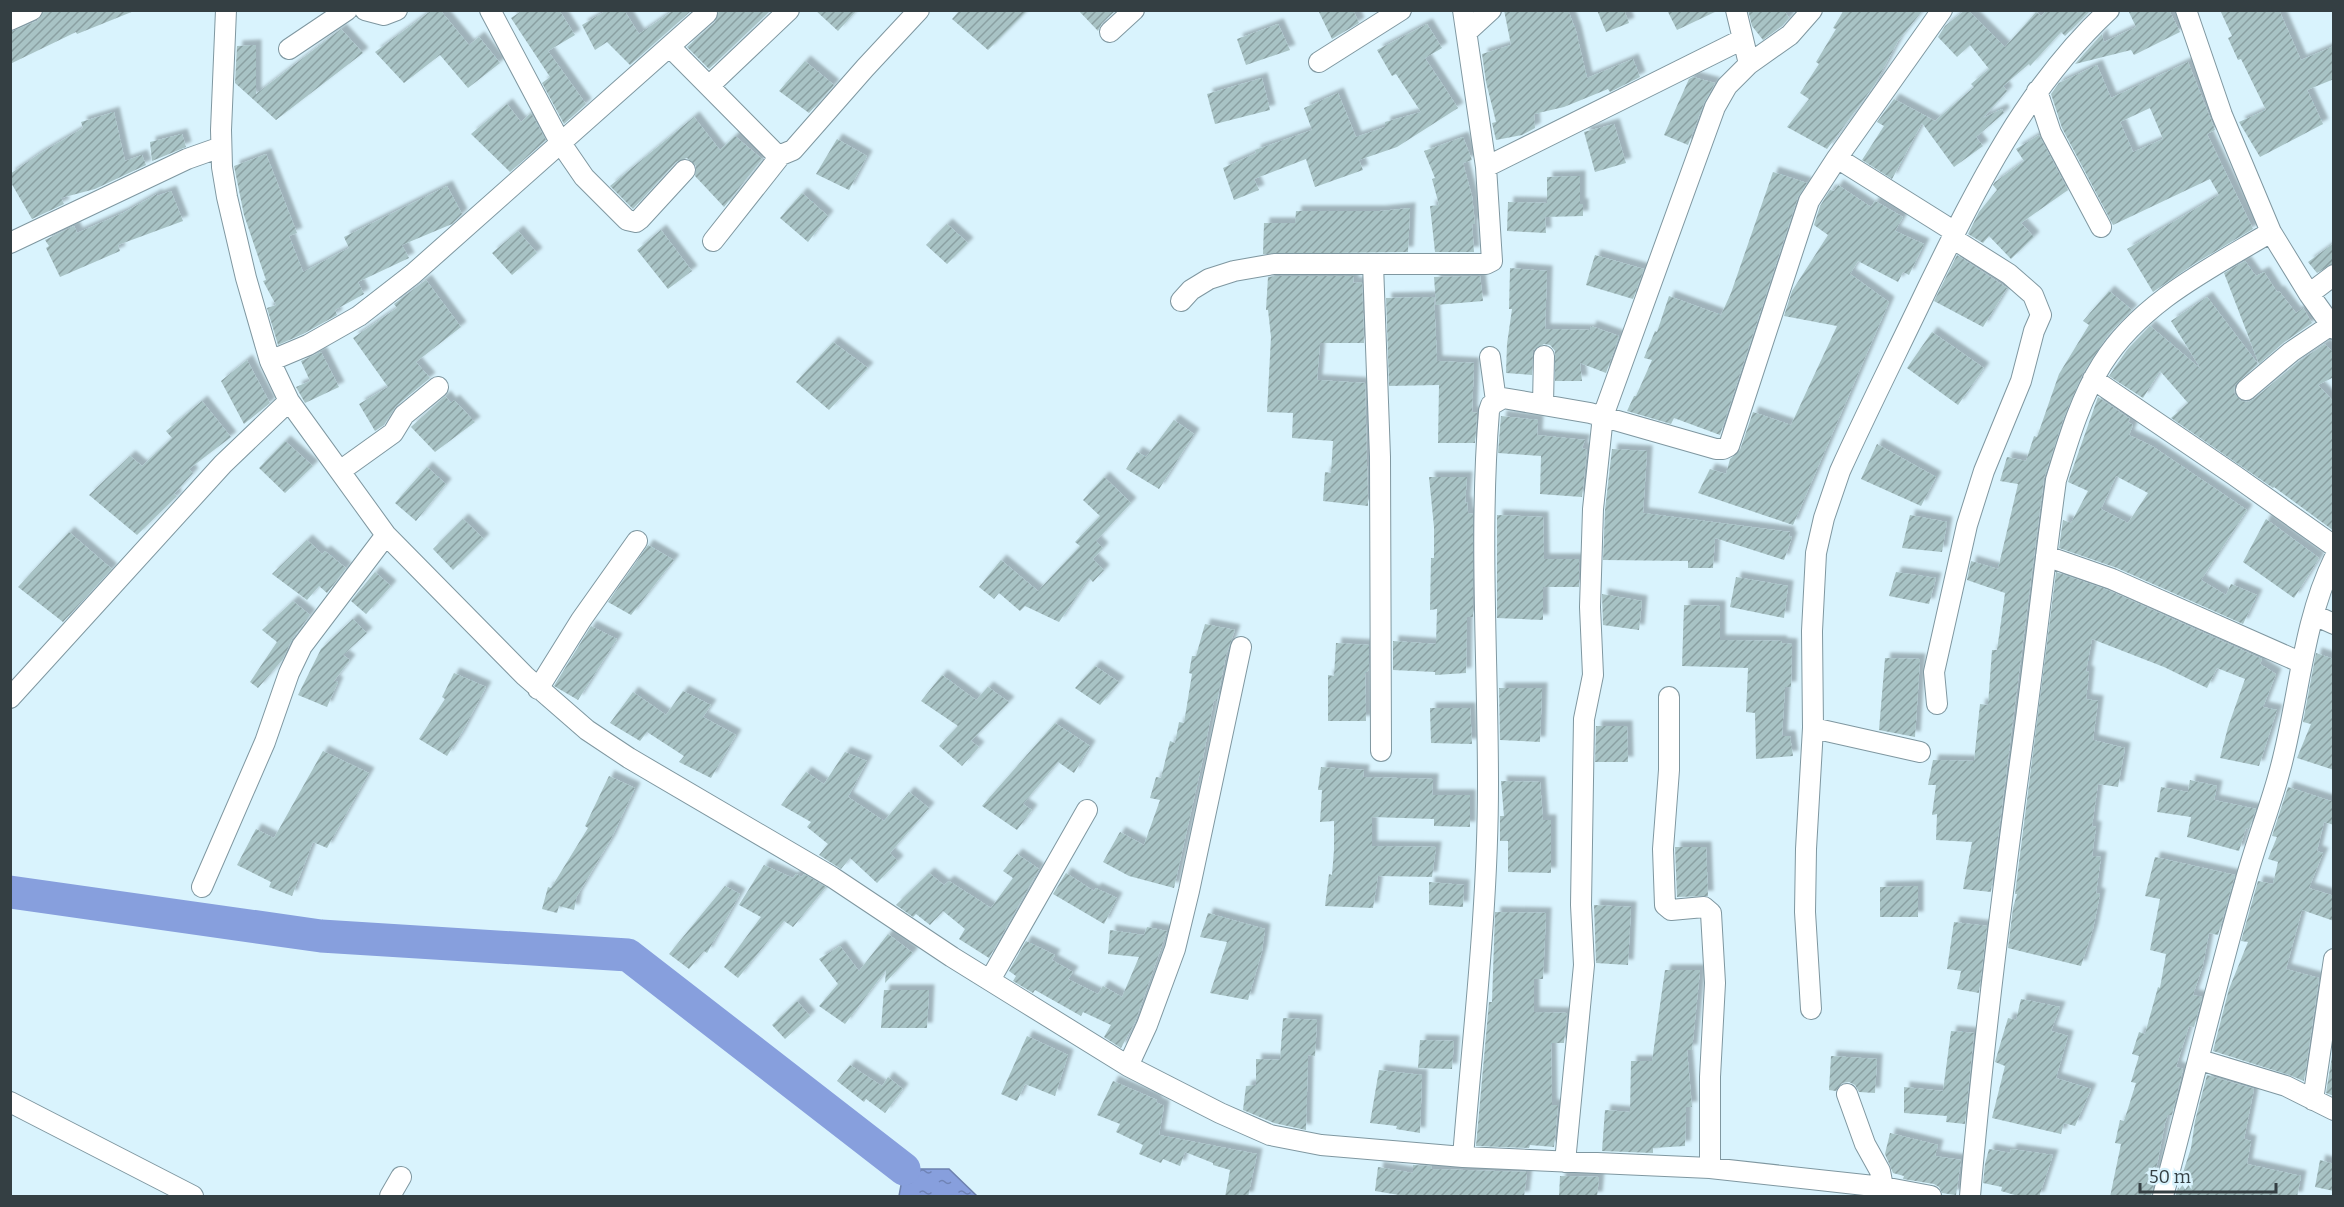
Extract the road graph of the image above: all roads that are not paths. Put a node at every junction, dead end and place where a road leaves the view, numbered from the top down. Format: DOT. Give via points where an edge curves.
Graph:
graph roads {
  1 [pos="32,10"];
  2 [pos="226,10"];
  3 [pos="347,10"];
  4 [pos="365,10"];
  5 [pos="397,10"];
  6 [pos="490,10"];
  7 [pos="789,10"];
  8 [pos="919,10"];
  9 [pos="1134,10"];
  10 [pos="1401,10"];
  11 [pos="1463,10"];
  12 [pos="1491,10"];
  13 [pos="1736,10"];
  14 [pos="1942,10"];
  15 [pos="2109,10"];
  16 [pos="2186,10"];
  17 [pos="707,13"];
  18 [pos="1800,15"];
  19 [pos="10,20"];
  20 [pos="1110,32"];
  21 [pos="1467,32"];
  22 [pos="1743,39"];
  23 [pos="670,47"];
  24 [pos="290,49"];
  25 [pos="1319,62"];
  26 [pos="1749,64"];
  27 [pos="709,86"];
  28 [pos="2037,91"];
  29 [pos="560,142"];
  30 [pos="221,147"];
  31 [pos="781,155"];
  32 [pos="1837,158"];
  33 [pos="1486,167"];
  34 [pos="685,170"];
  35 [pos="2101,227"];
  36 [pos="2271,232"];
  37 [pos="1953,235"];
  38 [pos="713,242"];
  39 [pos="10,243"];
  40 [pos="1374,264"];
  41 [pos="2334,275"];
  42 [pos="2309,294"];
  43 [pos="1181,301"];
  44 [pos="2332,327"];
  45 [pos="1544,356"];
  46 [pos="1490,357"];
  47 [pos="270,361"];
  48 [pos="2093,379"];
  49 [pos="438,387"];
  50 [pos="2246,390"];
  51 [pos="289,401"];
  52 [pos="1496,401"];
  53 [pos="1543,404"];
  54 [pos="1603,416"];
  55 [pos="340,471"];
  56 [pos="386,535"];
  57 [pos="637,541"];
  58 [pos="2334,546"];
  59 [pos="2046,556"];
  60 [pos="2334,559"];
  61 [pos="2314,615"];
  62 [pos="2334,624"];
  63 [pos="1241,647"];
  64 [pos="2302,663"];
  65 [pos="538,689"];
  66 [pos="10,698"];
  67 [pos="1669,698"];
  68 [pos="1937,704"];
  69 [pos="1813,728"];
  70 [pos="1381,751"];
  71 [pos="1920,752"];
  72 [pos="1087,810"];
  73 [pos="202,887"];
  74 [pos="2334,959"];
  75 [pos="990,980"];
  76 [pos="1811,1009"];
  77 [pos="2200,1060"];
  78 [pos="1128,1066"];
  79 [pos="1847,1094"];
  80 [pos="2313,1100"];
  81 [pos="10,1102"];
  82 [pos="2334,1110"];
  83 [pos="1463,1156"];
  84 [pos="1566,1162"];
  85 [pos="1710,1168"];
  86 [pos="401,1177"];
  87 [pos="1884,1187"];
  88 [pos="193,1197"];
  89 [pos="390,1197"];
  90 [pos="1931,1197"];
  91 [pos="1970,1197"];
  92 [pos="2163,1197"];
  1 -- 19 [label="street"];
  2 -- 30 [label="street"];
  3 -- 24 [label="street"];
  4 -- 5 [label="street" via="384,15"];
  6 -- 29 [label="street"];
  7 -- 27 [label="street"];
  8 -- 31 [label="street" via="793,150"];
  9 -- 20 [label="street"];
  10 -- 25 [label="street"];
  11 -- 21 [label="street"];
  12 -- 21 [label="street"];
  13 -- 22 [label="street"];
  14 -- 32 [label="street"];
  15 -- 28 [label="street" via="2064,56"];
  16 -- 36 [label="street" via="2222,115"];
  17 -- 23 [label="street"];
  18 -- 26 [label="street" via="1779,43"];
  21 -- 33 [label="street"];
  22 -- 26 [label="street"];
  22 -- 33 [label="street"];
  23 -- 27 [label="street"];
  23 -- 29 [label="street"];
  26 -- 54 [label="street" via="1727,86 1715,107"];
  27 -- 31 [label="street"];
  28 -- 35 [label="street" via="2051,133"];
  28 -- 37 [label="street" via="2010,130"];
  29 -- 34 [label="street" via="588,182 631,222 640,219"];
  29 -- 47 [label="street" via="379,301 325,336"];
  30 -- 39 [label="street" via="187,159"];
  30 -- 47 [label="street" via="227,197"];
  31 -- 38 [label="street"];
  32 -- 37 [label="street"];
  32 -- 54 [label="street" via="1809,201 1729,446 1716,449"];
  33 -- 40 [label="street" via="1491,262"];
  36 -- 42 [label="street"];
  36 -- 48 [label="street" via="2178,288 2141,316"];
  37 -- 68 [label="street" via="2033,295 2041,315 2021,381 1966,525 1934,672"];
  37 -- 69 [label="street" via="1845,461 1824,518 1816,553"];
  40 -- 43 [label="street" via="1274,264 1234,271 1209,279"];
  40 -- 70 [label="street" via="1380,435"];
  41 -- 42 [label="street"];
  42 -- 44 [label="street"];
  44 -- 50 [label="street" via="2291,352"];
  45 -- 53 [label="street"];
  46 -- 52 [label="street"];
  47 -- 51 [label="street"];
  48 -- 58 [label="street"];
  48 -- 59 [label="street" via="2056,480"];
  49 -- 55 [label="street" via="404,415 393,433"];
  51 -- 55 [label="street"];
  51 -- 66 [label="street" via="223,464"];
  52 -- 53 [label="street" via="1503,398"];
  52 -- 83 [label="street" via="1489,411 1485,487 1486,881"];
  53 -- 54 [label="street"];
  54 -- 84 [label="street" via="1593,509 1593,675 1584,719 1584,965"];
  55 -- 56 [label="street"];
  56 -- 65 [label="street"];
  56 -- 73 [label="street" via="302,646"];
  57 -- 65 [label="street"];
  59 -- 64 [label="street" via="2112,579"];
  59 -- 91 [label="street" via="1996,939"];
  60 -- 61 [label="street"];
  61 -- 62 [label="street"];
  61 -- 64 [label="street"];
  63 -- 78 [label="street" via="1175,949"];
  64 -- 77 [label="street" via="2280,772 2245,882"];
  65 -- 75 [label="street" via="587,730 629,758 855,891"];
  67 -- 85 [label="street" via="1669,770 1662,849 1665,905 1671,910 1704,907 1711,913 1715,983"];
  69 -- 71 [label="street"];
  69 -- 76 [label="street" via="1805,912"];
  72 -- 75 [label="street"];
  74 -- 80 [label="street"];
  75 -- 78 [label="street"];
  77 -- 80 [label="street" via="2275,1083"];
  77 -- 92 [label="street"];
  78 -- 83 [label="street" via="1270,1135 1321,1145"];
  79 -- 87 [label="street"];
  80 -- 82 [label="street"];
  81 -- 88 [label="street"];
  83 -- 84 [label="street"];
  84 -- 85 [label="street"];
  85 -- 87 [label="street"];
  86 -- 89 [label="street"];
  87 -- 90 [label="street"];
}
